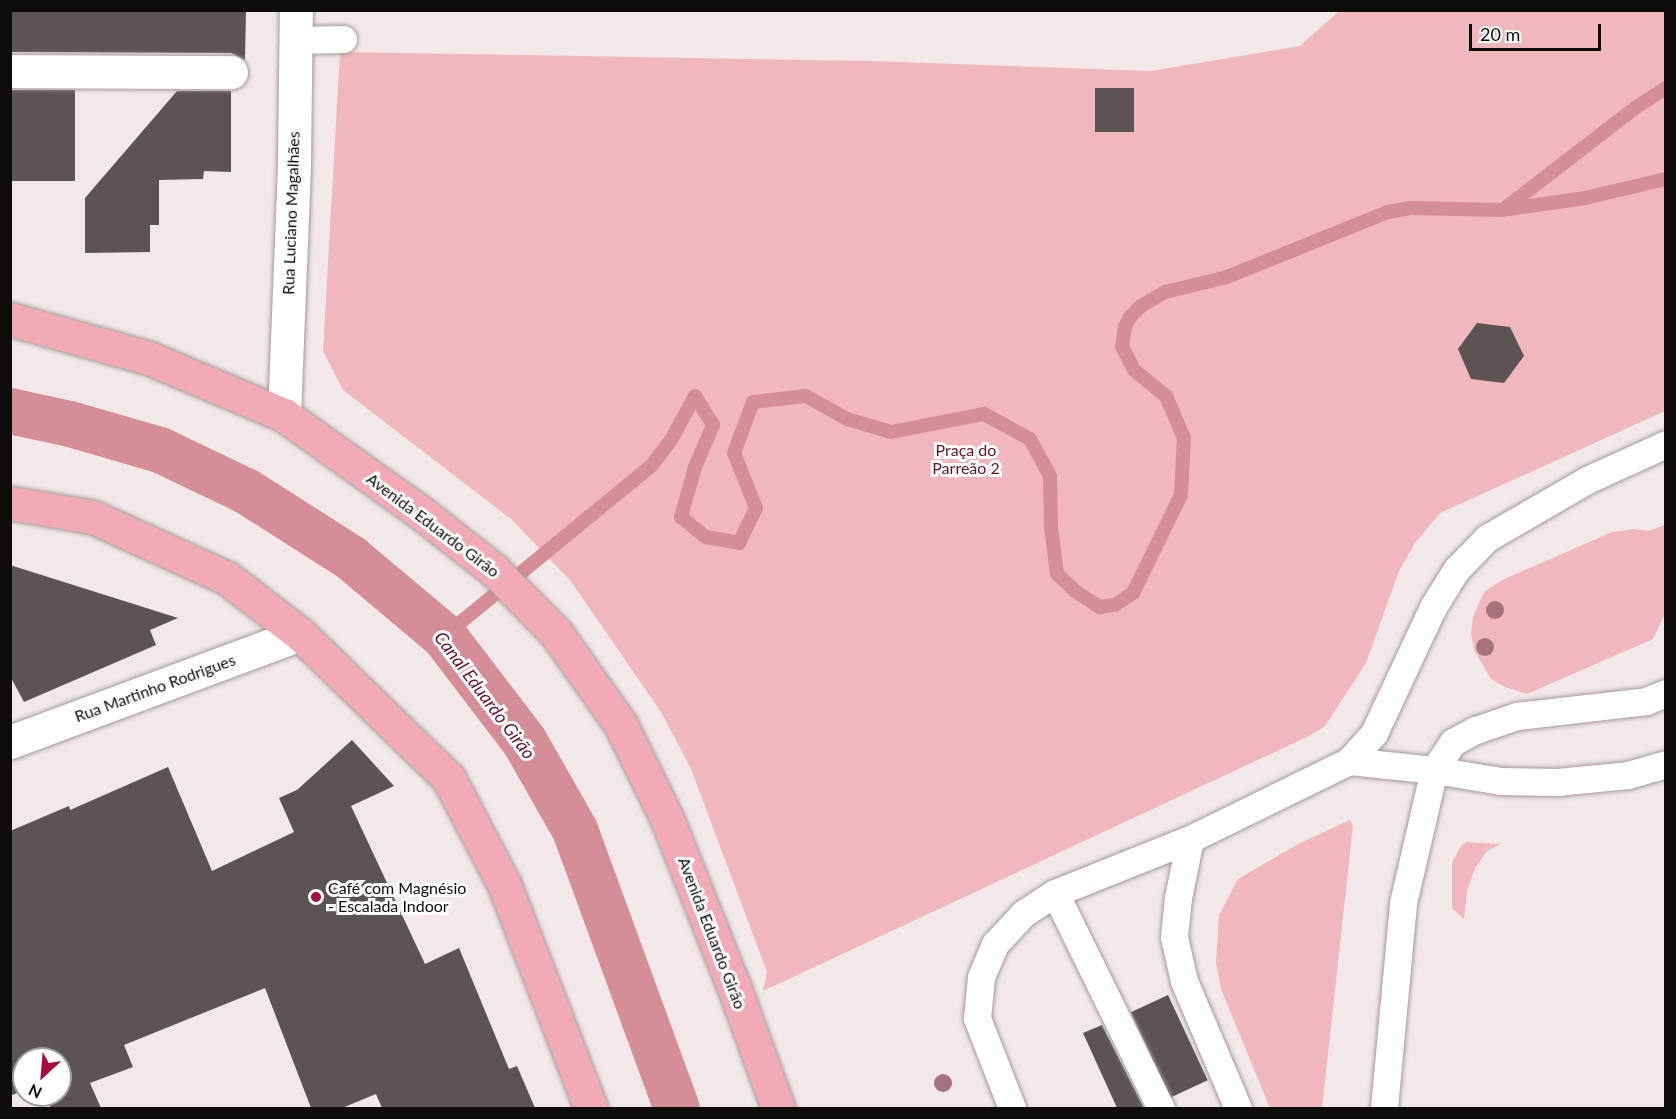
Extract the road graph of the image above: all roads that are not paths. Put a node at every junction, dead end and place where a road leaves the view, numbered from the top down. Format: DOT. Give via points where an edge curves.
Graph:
graph roads {
  1 [pos="296,25"];
  2 [pos="343,39"];
  3 [pos="10,72"];
  4 [pos="231,72"];
  5 [pos="10,319"];
  6 [pos="284,416"];
  7 [pos="1665,444"];
  8 [pos="10,503"];
  9 [pos="300,634"];
  10 [pos="1665,693"];
  11 [pos="10,742"];
  12 [pos="1349,761"];
  13 [pos="1665,764"];
  14 [pos="1434,770"];
  15 [pos="1190,839"];
  16 [pos="1055,893"];
  17 [pos="591,1108"];
  18 [pos="778,1108"];
  19 [pos="1012,1108"];
  20 [pos="1161,1108"];
  21 [pos="1238,1108"];
  22 [pos="1384,1108"];
  1 -- 2 [label="lane"];
  1 -- 6 [label="street, Rua Luciano Magalhães"];
  3 -- 4 [label="street"];
  5 -- 6 [label="main road, Avenida Eduardo Girão" via="149,358"];
  6 -- 18 [label="main road, Avenida Eduardo Girão" via="494,570 556,633 621,726 667,819"];
  7 -- 12 [label="lane" via="1587,480 1487,538 1456,570 1433,607 1374,732"];
  8 -- 9 [label="main road" via="93,517 226,578"];
  9 -- 11 [label="street, Rua Martinho Rodrigues"];
  9 -- 17 [label="main road" via="449,779 504,884"];
  10 -- 14 [label="lane" via="1646,700 1517,716 1453,742"];
  12 -- 14 [label="lane"];
  12 -- 15 [label="lane"];
  13 -- 14 [label="lane" via="1629,775 1557,782 1501,781"];
  14 -- 22 [label="lane" via="1403,903"];
  15 -- 16 [label="lane"];
  15 -- 21 [label="lane" via="1174,936 1184,981"];
  16 -- 19 [label="lane" via="1024,912 995,944 981,977 977,1018"];
  16 -- 20 [label="lane"];
}
